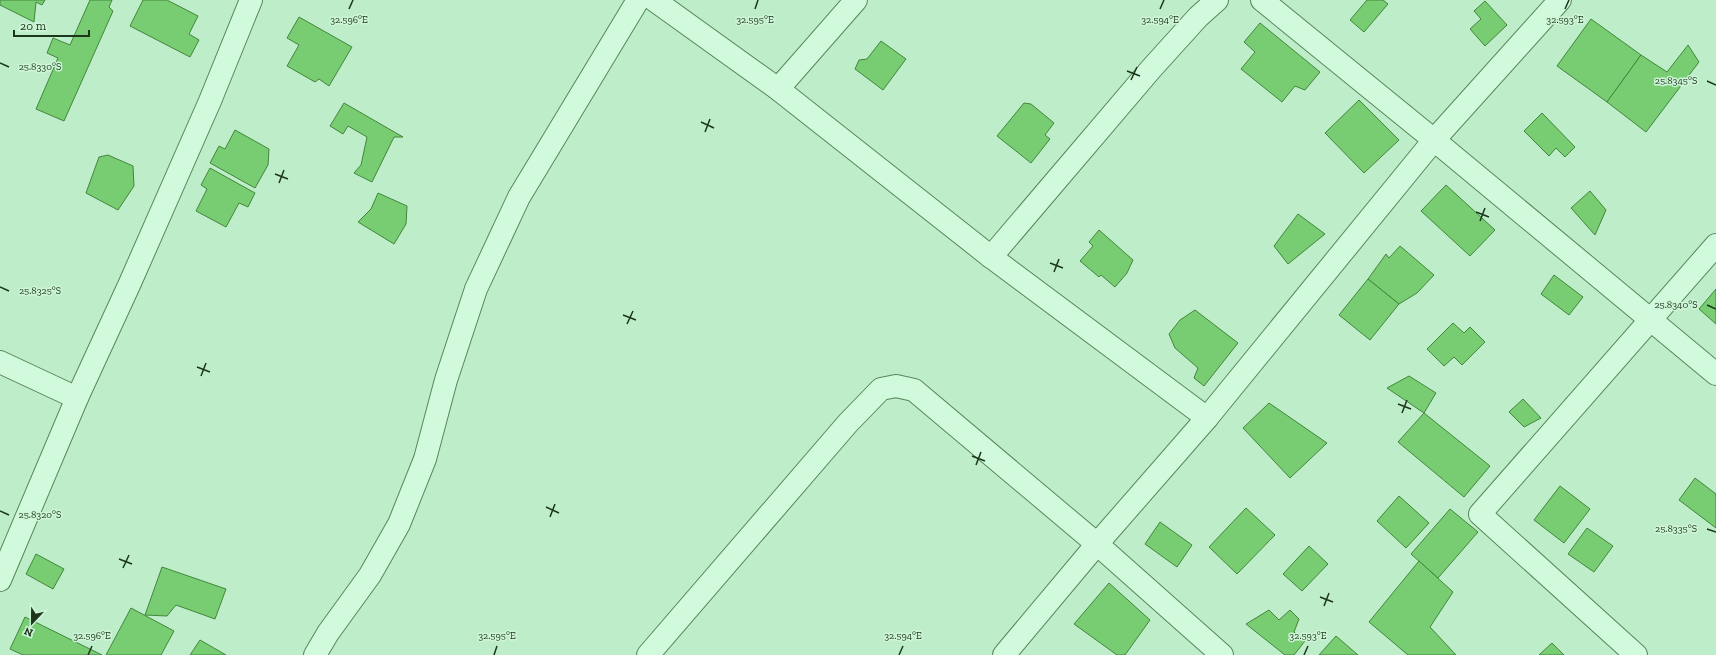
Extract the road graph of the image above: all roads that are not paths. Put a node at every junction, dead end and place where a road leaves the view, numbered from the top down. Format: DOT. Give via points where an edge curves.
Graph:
graph roads {
  1 [pos="250,0"];
  2 [pos="638,0"];
  3 [pos="654,0"];
  4 [pos="856,0"];
  5 [pos="1217,0"];
  6 [pos="1262,0"];
  7 [pos="1560,0"];
  8 [pos="778,89"];
  9 [pos="1434,140"];
  10 [pos="1716,245"];
  11 [pos="990,257"];
  12 [pos="1651,319"];
  13 [pos="0,362"];
  14 [pos="1716,374"];
  15 [pos="77,398"];
  16 [pos="1207,418"];
  17 [pos="1097,544"];
  18 [pos="0,580"];
  19 [pos="315,655"];
  20 [pos="648,655"];
  21 [pos="1004,655"];
  22 [pos="1222,655"];
  23 [pos="1636,655"];
  1 -- 15 [label="street" via="210,101"];
  2 -- 19 [label="street" via="519,197 476,289 446,380 425,459 399,524 370,575"];
  3 -- 8 [label="street"];
  4 -- 8 [label="street"];
  5 -- 11 [label="street" via="1151,68"];
  6 -- 9 [label="street"];
  7 -- 9 [label="street"];
  8 -- 11 [label="street"];
  9 -- 12 [label="street"];
  9 -- 16 [label="street"];
  10 -- 12 [label="street"];
  11 -- 16 [label="street"];
  12 -- 14 [label="street"];
  12 -- 23 [label="street" via="1480,514"];
  13 -- 15 [label="street"];
  15 -- 18 [label="street"];
  16 -- 17 [label="street"];
  17 -- 20 [label="street" via="914,390 896,386 881,389 848,423"];
  17 -- 21 [label="street"];
  17 -- 22 [label="street"];
}
